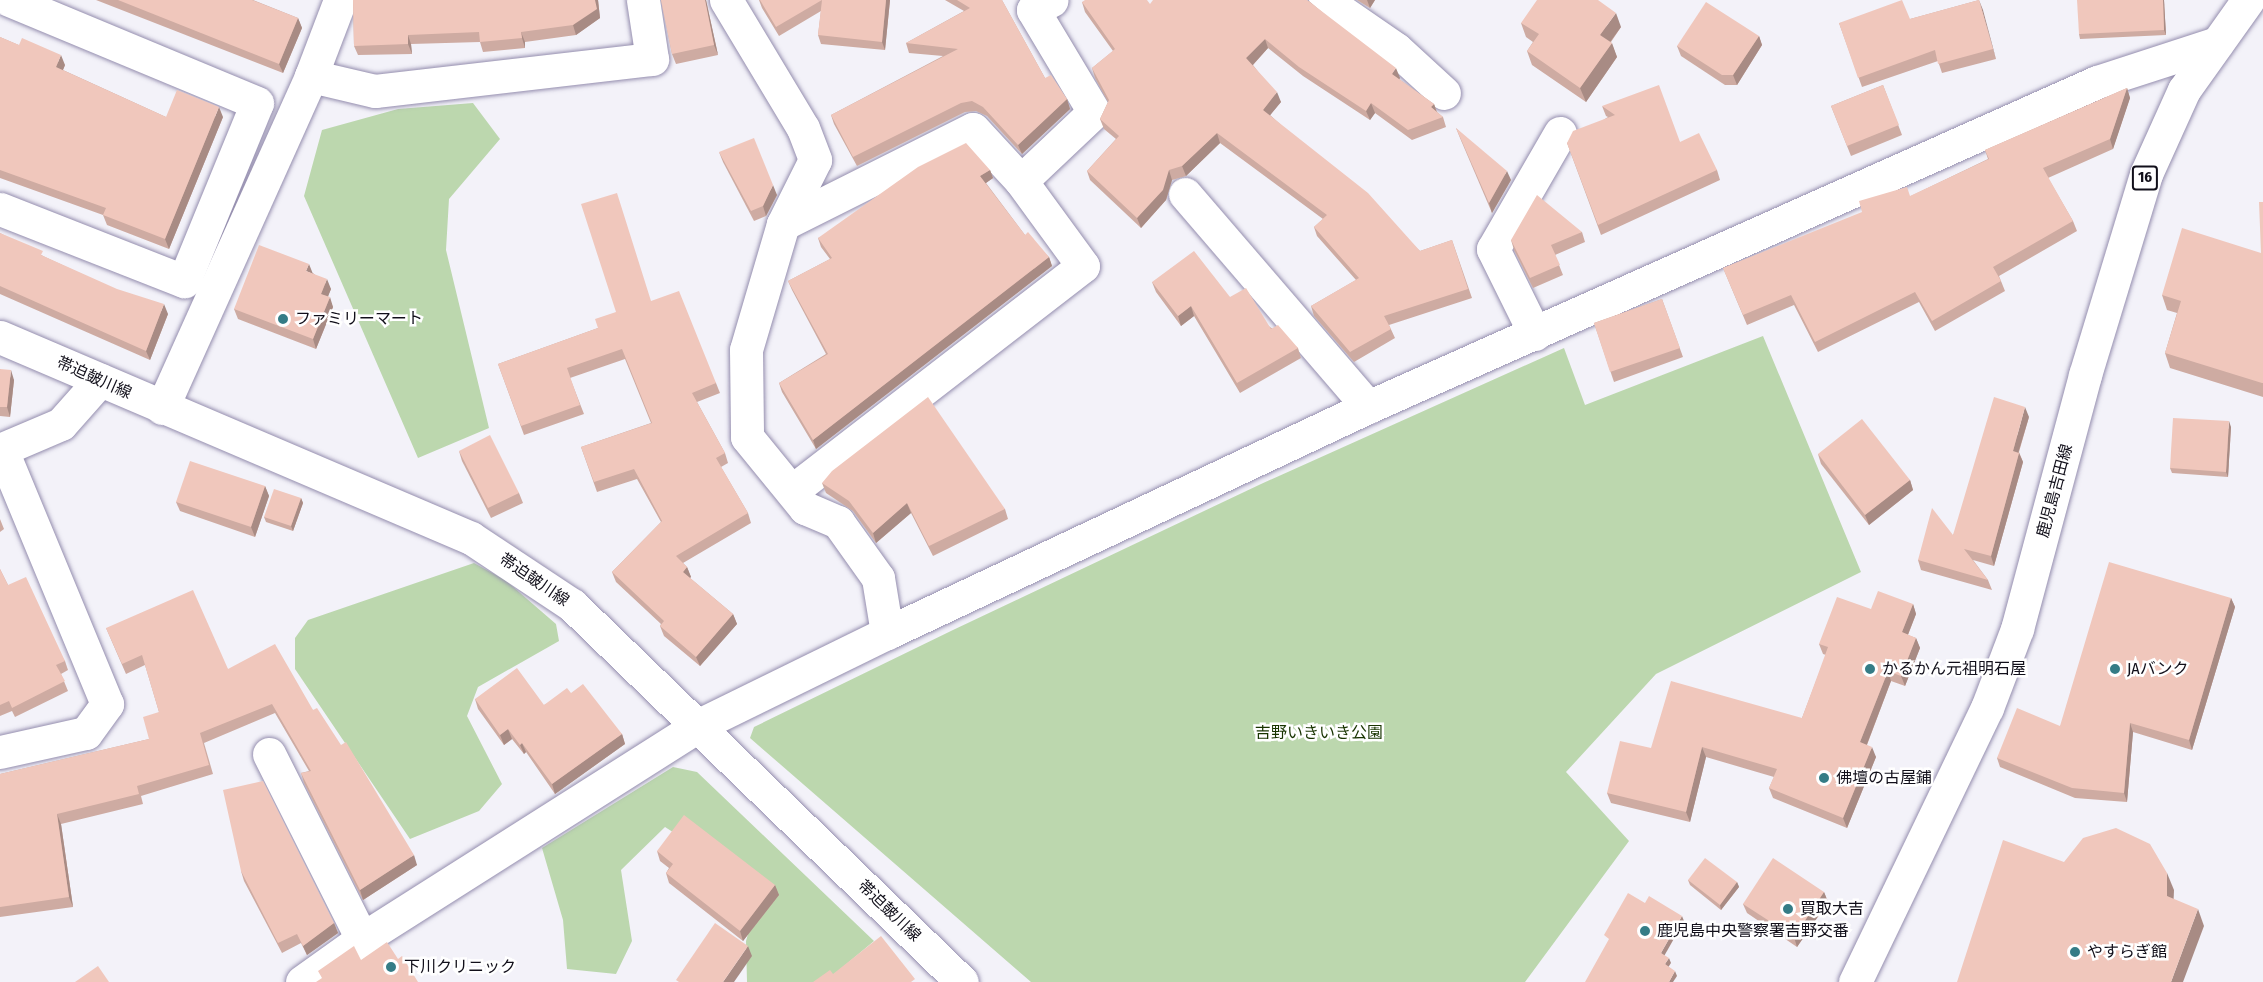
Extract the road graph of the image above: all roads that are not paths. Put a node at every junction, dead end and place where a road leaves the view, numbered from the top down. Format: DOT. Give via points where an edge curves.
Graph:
graph roads {
  1 [pos="9,0"];
  2 [pos="340,0"];
  3 [pos="643,0"];
  4 [pos="726,0"];
  5 [pos="1052,0"];
  6 [pos="1325,0"];
  7 [pos="2248,0"];
  8 [pos="2217,43"];
  9 [pos="310,76"];
  10 [pos="1444,93"];
  11 [pos="1560,133"];
  12 [pos="1021,181"];
  13 [pos="1185,194"];
  14 [pos="0,209"];
  15 [pos="783,224"];
  16 [pos="1535,334"];
  17 [pos="0,337"];
  18 [pos="100,380"];
  19 [pos="1368,406"];
  20 [pos="162,408"];
  21 [pos="1,450"];
  22 [pos="793,490"];
  23 [pos="887,633"];
  24 [pos="699,725"];
  25 [pos="0,752"];
  26 [pos="270,754"];
  27 [pos="362,939"];
  28 [pos="302,982"];
  29 [pos="962,982"];
  30 [pos="1855,982"];
  1 -- 14 [label="street" via="257,104 184,281"];
  2 -- 9 [label="street"];
  3 -- 9 [label="street" via="652,59 375,91"];
  4 -- 15 [label="street" via="803,128 815,160"];
  5 -- 12 [label="street" via="1033,10 1094,112"];
  6 -- 10 [label="street" via="1396,49"];
  7 -- 8 [label="street, 鹿児島吉田線 / 16"];
  8 -- 16 [label="street" via="2097,82"];
  8 -- 30 [label="street, 鹿児島吉田線 / 16" via="2184,90 2146,174 2085,375 2017,629 1987,708"];
  9 -- 20 [label="street"];
  11 -- 16 [label="street" via="1493,249"];
  12 -- 15 [label="street" via="973,129"];
  12 -- 22 [label="street" via="1083,266"];
  13 -- 19 [label="street"];
  15 -- 22 [label="street" via="746,350 747,437"];
  16 -- 19 [label="street"];
  17 -- 18 [label="street, 帯迫皷川線"];
  18 -- 20 [label="street, 帯迫皷川線"];
  18 -- 21 [label="street" via="61,424"];
  19 -- 23 [label="street"];
  20 -- 24 [label="street, 帯迫皷川線" via="471,538 572,605"];
  21 -- 25 [label="street" via="107,704 86,733"];
  22 -- 23 [label="street" via="805,508 838,522 878,578"];
  23 -- 24 [label="street"];
  24 -- 27 [label="street"];
  24 -- 29 [label="street, 帯迫皷川線"];
  26 -- 27 [label="street"];
  27 -- 28 [label="street"];
}
